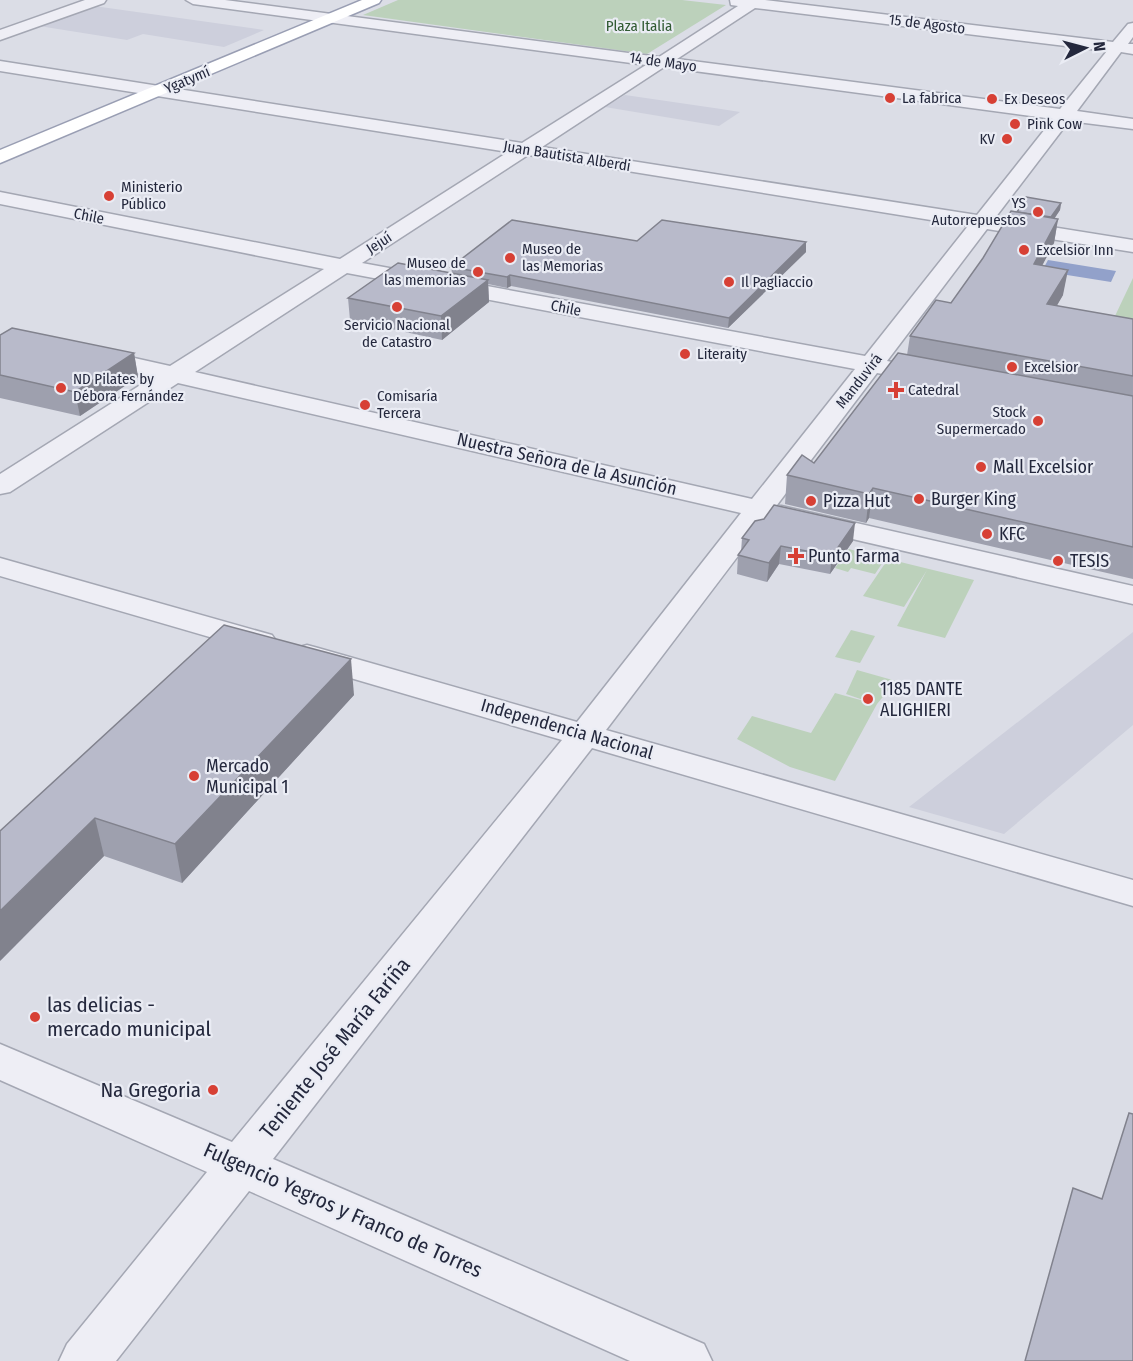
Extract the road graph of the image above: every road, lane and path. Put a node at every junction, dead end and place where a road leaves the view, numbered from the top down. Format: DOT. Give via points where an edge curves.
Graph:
graph roads {
  1 [pos="99,0"];
  2 [pos="193,0"];
  3 [pos="347,0"];
  4 [pos="374,0"];
  5 [pos="722,0"];
  6 [pos="755,2"];
  7 [pos="312,16"];
  8 [pos="333,19"];
  9 [pos="1133,27"];
  10 [pos="0,35"];
  11 [pos="1125,48"];
  12 [pos="661,62"];
  13 [pos="0,66"];
  14 [pos="137,87"];
  15 [pos="160,91"];
  16 [pos="1065,115"];
  17 [pos="1133,124"];
  18 [pos="0,143"];
  19 [pos="525,149"];
  20 [pos="0,157"];
  21 [pos="0,198"];
  22 [pos="981,222"];
  23 [pos="1133,246"];
  24 [pos="343,266"];
  25 [pos="70,350"];
  26 [pos="871,365"];
  27 [pos="905,371"];
  28 [pos="174,374"];
  29 [pos="0,486"];
  30 [pos="759,509"];
  31 [pos="0,567"];
  32 [pos="1133,595"];
  33 [pos="585,734"];
  34 [pos="1133,893"];
  35 [pos="0,1061"];
  36 [pos="241,1165"];
  37 [pos="85,1361"];
  38 [pos="686,1361"];
  1 -- 10 [label="street"];
  2 -- 7 [label="street, 14 de Mayo"];
  3 -- 7 [label="main road, Ygatymí"];
  4 -- 8 [label="main road, Ygatymí"];
  5 -- 6 [label="street, 15 de Agosto"];
  6 -- 11 [label="street, 15 de Agosto"];
  6 -- 12 [label="street, Jejuí"];
  7 -- 8 [label="street, 14 de Mayo"];
  7 -- 14 [label="main road, Ygatymí"];
  8 -- 12 [label="street, 14 de Mayo"];
  8 -- 15 [label="main road, Ygatymí"];
  9 -- 11 [label="street, Manduvirá"];
  11 -- 16 [label="street, Manduvirá"];
  12 -- 16 [label="street, 14 de Mayo"];
  12 -- 19 [label="street, Jejuí"];
  13 -- 14 [label="street, Juan Bautista Alberdi"];
  14 -- 15 [label="street, Juan Bautista Alberdi"];
  14 -- 18 [label="main road, Ygatymí"];
  15 -- 19 [label="street, Juan Bautista Alberdi"];
  15 -- 20 [label="main road, Ygatymí"];
  16 -- 17 [label="street, 14 de Mayo"];
  16 -- 22 [label="street, Manduvirá"];
  19 -- 22 [label="street, Juan Bautista Alberdi"];
  19 -- 24 [label="street, Jejuí"];
  21 -- 24 [label="street, Chile"];
  22 -- 23 [label="street, Juan Bautista Alberdi"];
  22 -- 26 [label="street, Manduvirá"];
  24 -- 26 [label="street, Chile"];
  24 -- 28 [label="street, Jejuí"];
  25 -- 28 [label="street, Nuestra Señora de la Asunción"];
  26 -- 27 [label="street, Chile"];
  26 -- 30 [label="street, Manduvirá"];
  28 -- 29 [label="street, Jejuí"];
  28 -- 30 [label="street, Nuestra Señora de la Asunción"];
  30 -- 32 [label="street, Nuestra Señora de la Asunción"];
  30 -- 33 [label="street, Manduvirá"];
  31 -- 33 [label="street, Independencia Nacional"];
  33 -- 34 [label="street, Independencia Nacional"];
  33 -- 36 [label="street, Teniente José María Fariña"];
  35 -- 36 [label="street, Fulgencio Yegros y Franco de Torres"];
  36 -- 37 [label="street, Teniente José María Fariña"];
  36 -- 38 [label="street, Fulgencio Yegros y Franco de Torres"];
}
